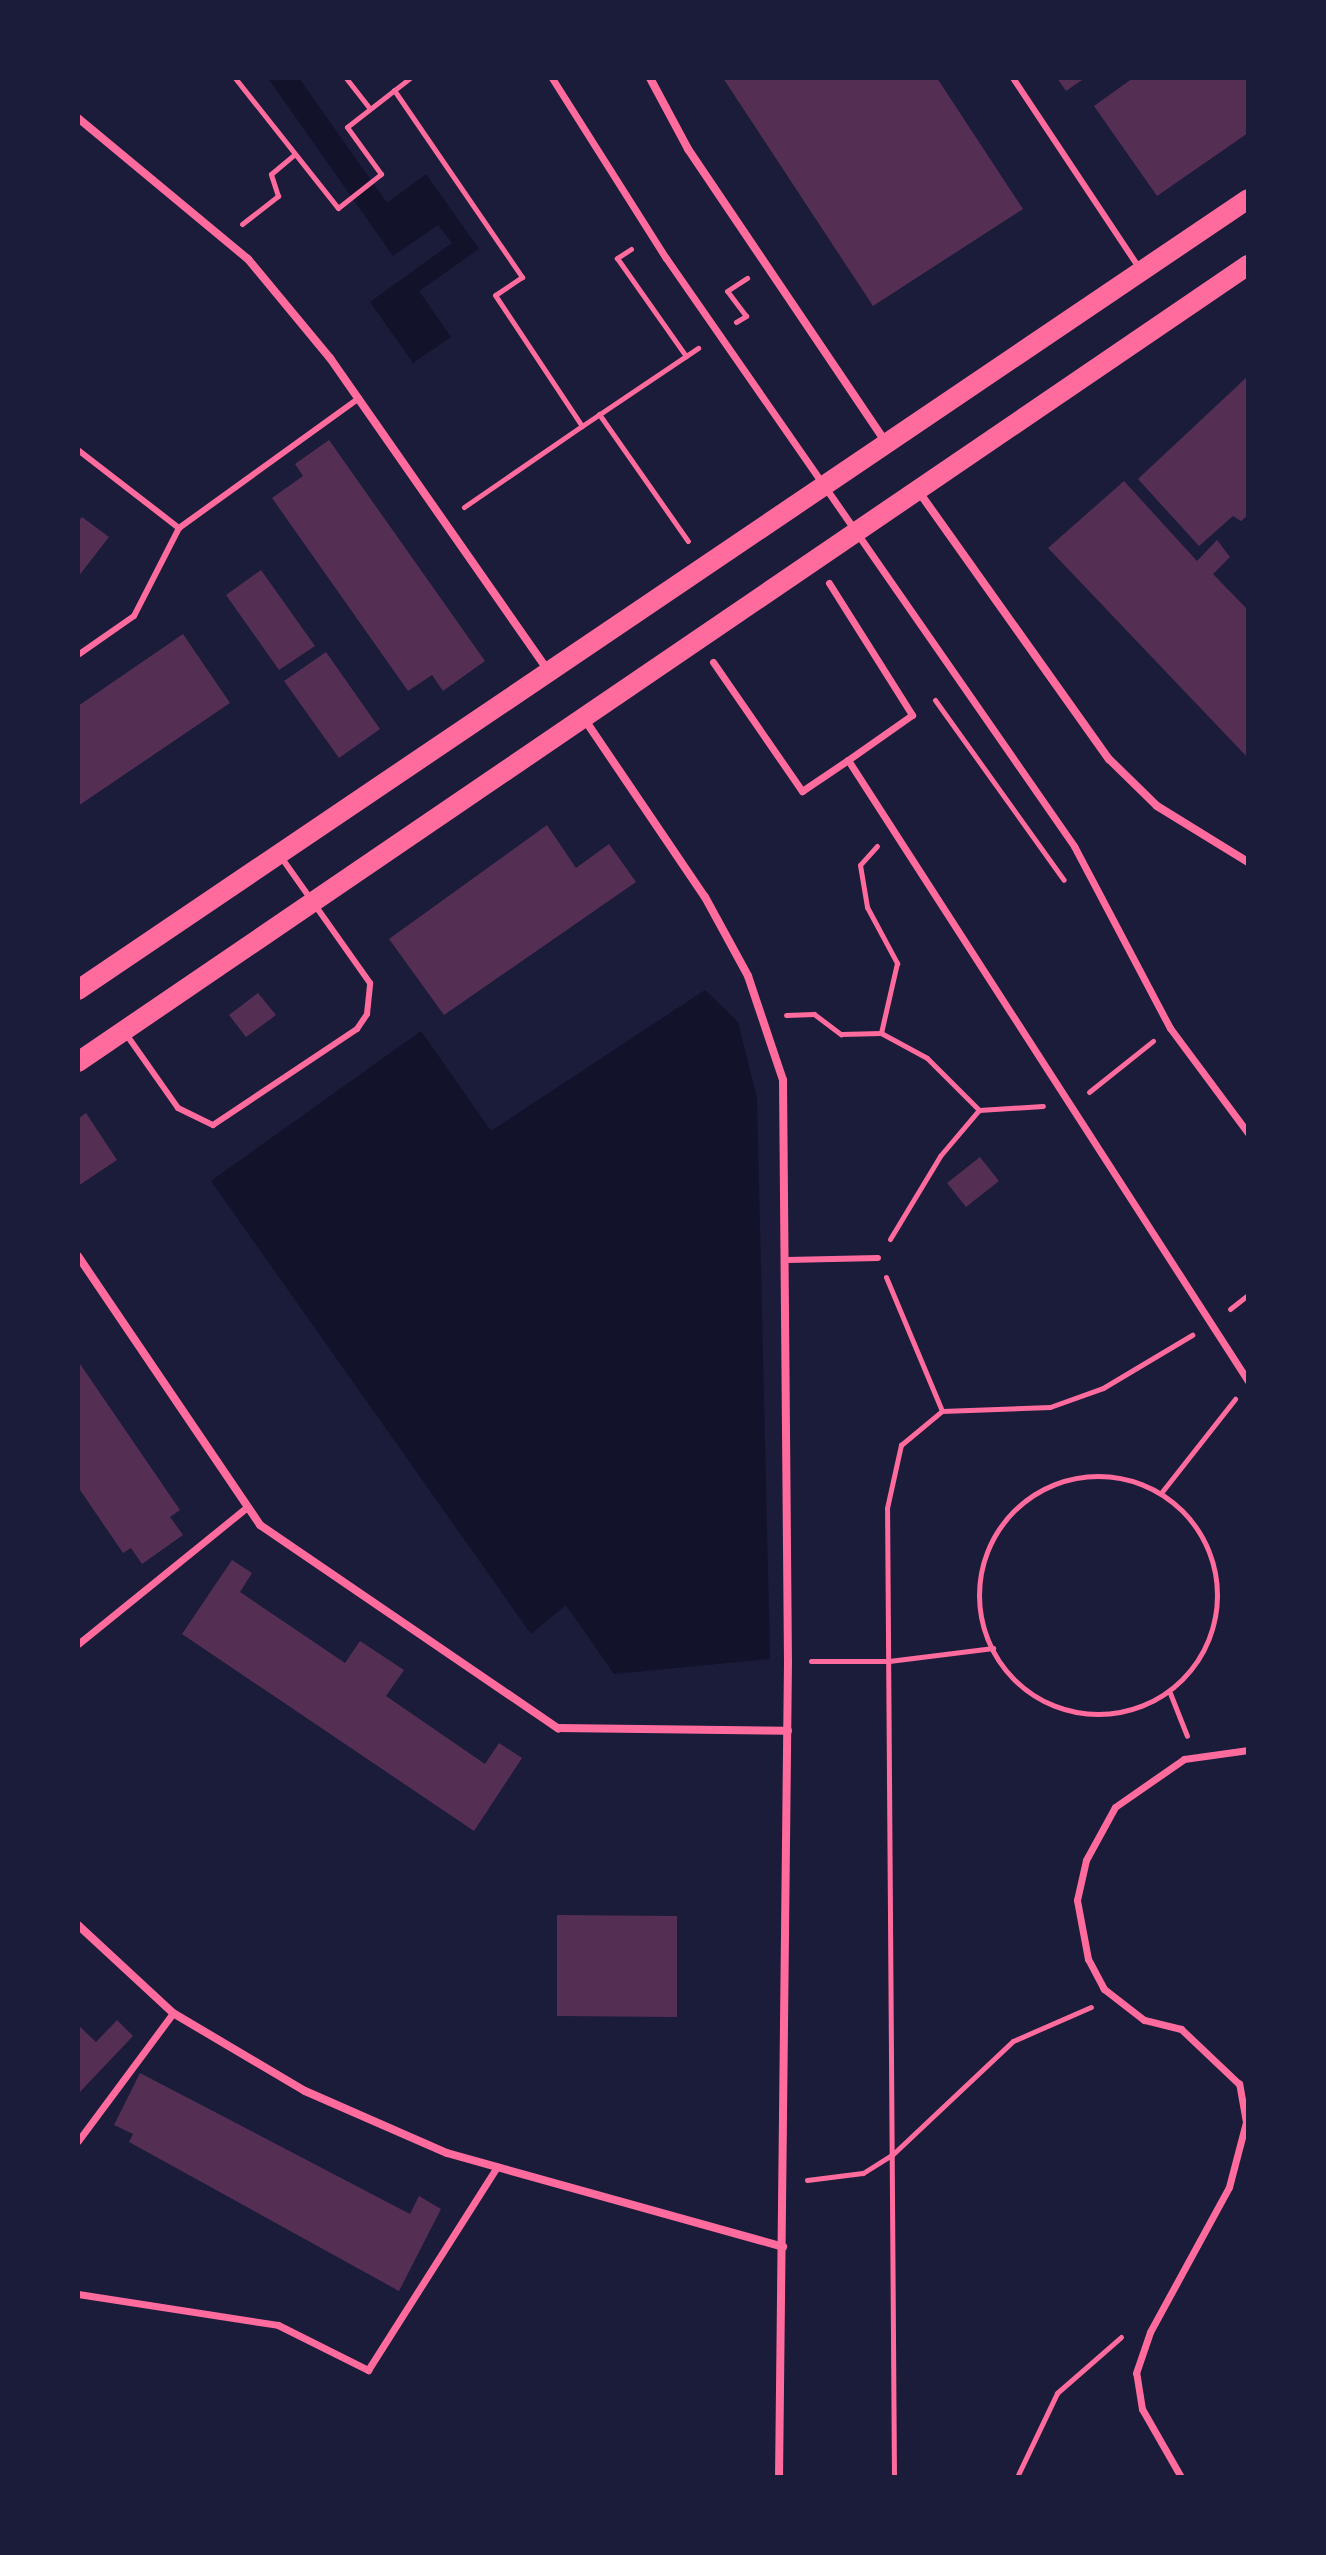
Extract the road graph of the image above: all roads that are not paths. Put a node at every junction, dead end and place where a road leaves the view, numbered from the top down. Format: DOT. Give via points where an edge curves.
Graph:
graph roads {
  1 [pos="552,78"];
  2 [pos="650,78"];
  3 [pos="1013,78"];
  4 [pos="78,118"];
  5 [pos="1248,199"];
  6 [pos="1248,265"];
  7 [pos="1141,271"];
  8 [pos="359,398"];
  9 [pos="887,444"];
  10 [pos="78,450"];
  11 [pos="918,491"];
  12 [pos="179,528"];
  13 [pos="829,583"];
  14 [pos="78,655"];
  15 [pos="713,662"];
  16 [pos="549,672"];
  17 [pos="583,718"];
  18 [pos="848,760"];
  19 [pos="280,854"];
  20 [pos="1248,862"];
  21 [pos="313,902"];
  22 [pos="78,990"];
  23 [pos="123,1031"];
  24 [pos="78,1062"];
  25 [pos="1248,1133"];
  26 [pos="78,1256"];
  27 [pos="878,1258"];
  28 [pos="787,1260"];
  29 [pos="1248,1381"];
  30 [pos="247,1507"];
  31 [pos="78,1644"];
  32 [pos="788,1731"];
  33 [pos="1248,1750"];
  34 [pos="78,1925"];
  35 [pos="173,2013"];
  36 [pos="78,2141"];
  37 [pos="497,2167"];
  38 [pos="783,2247"];
  39 [pos="78,2294"];
  40 [pos="779,2477"];
  41 [pos="1181,2477"];
  1 -- 25 [label="street" via="666,258 1074,846 1170,1028"];
  2 -- 9 [label="street" via="766,265"];
  3 -- 7 [label="lane"];
  4 -- 8 [label="street" via="228,240"];
  5 -- 7 [label="main road"];
  6 -- 11 [label="main road"];
  7 -- 9 [label="main road"];
  8 -- 12 [label="lane"];
  8 -- 16 [label="street"];
  9 -- 16 [label="main road"];
  10 -- 12 [label="lane"];
  11 -- 17 [label="main road"];
  11 -- 20 [label="street" via="1109,759 1157,806"];
  12 -- 14 [label="lane" via="134,616"];
  13 -- 18 [label="street" via="912,715"];
  15 -- 18 [label="street" via="802,791"];
  16 -- 19 [label="main road"];
  17 -- 21 [label="main road"];
  17 -- 28 [label="street" via="705,897 761,1015 783,1080"];
  18 -- 29 [label="street"];
  19 -- 21 [label="lane"];
  19 -- 22 [label="main road"];
  21 -- 23 [label="main road"];
  21 -- 23 [label="lane" via="370,983 367,1014 357,1029 224,1123 188,1117"];
  23 -- 24 [label="main road"];
  26 -- 30 [label="street"];
  27 -- 28 [label="lane"];
  28 -- 32 [label="street"];
  30 -- 31 [label="street"];
  30 -- 32 [label="street" via="260,1525 558,1728"];
  32 -- 38 [label="street"];
  33 -- 41 [label="street" via="1196,1757 1156,1772 1115,1807 1086,1860 1077,1900 1081,1934 1113,1996 1144,2020 1181,2029 1239,2084 1242,2097 1246,2122 1229,2187 1136,2373 1142,2409"];
  34 -- 35 [label="street"];
  35 -- 36 [label="street"];
  35 -- 37 [label="street" via="305,2091 447,2153"];
  37 -- 38 [label="street"];
  37 -- 39 [label="street" via="368,2370 278,2325"];
  38 -- 40 [label="street"];
}
